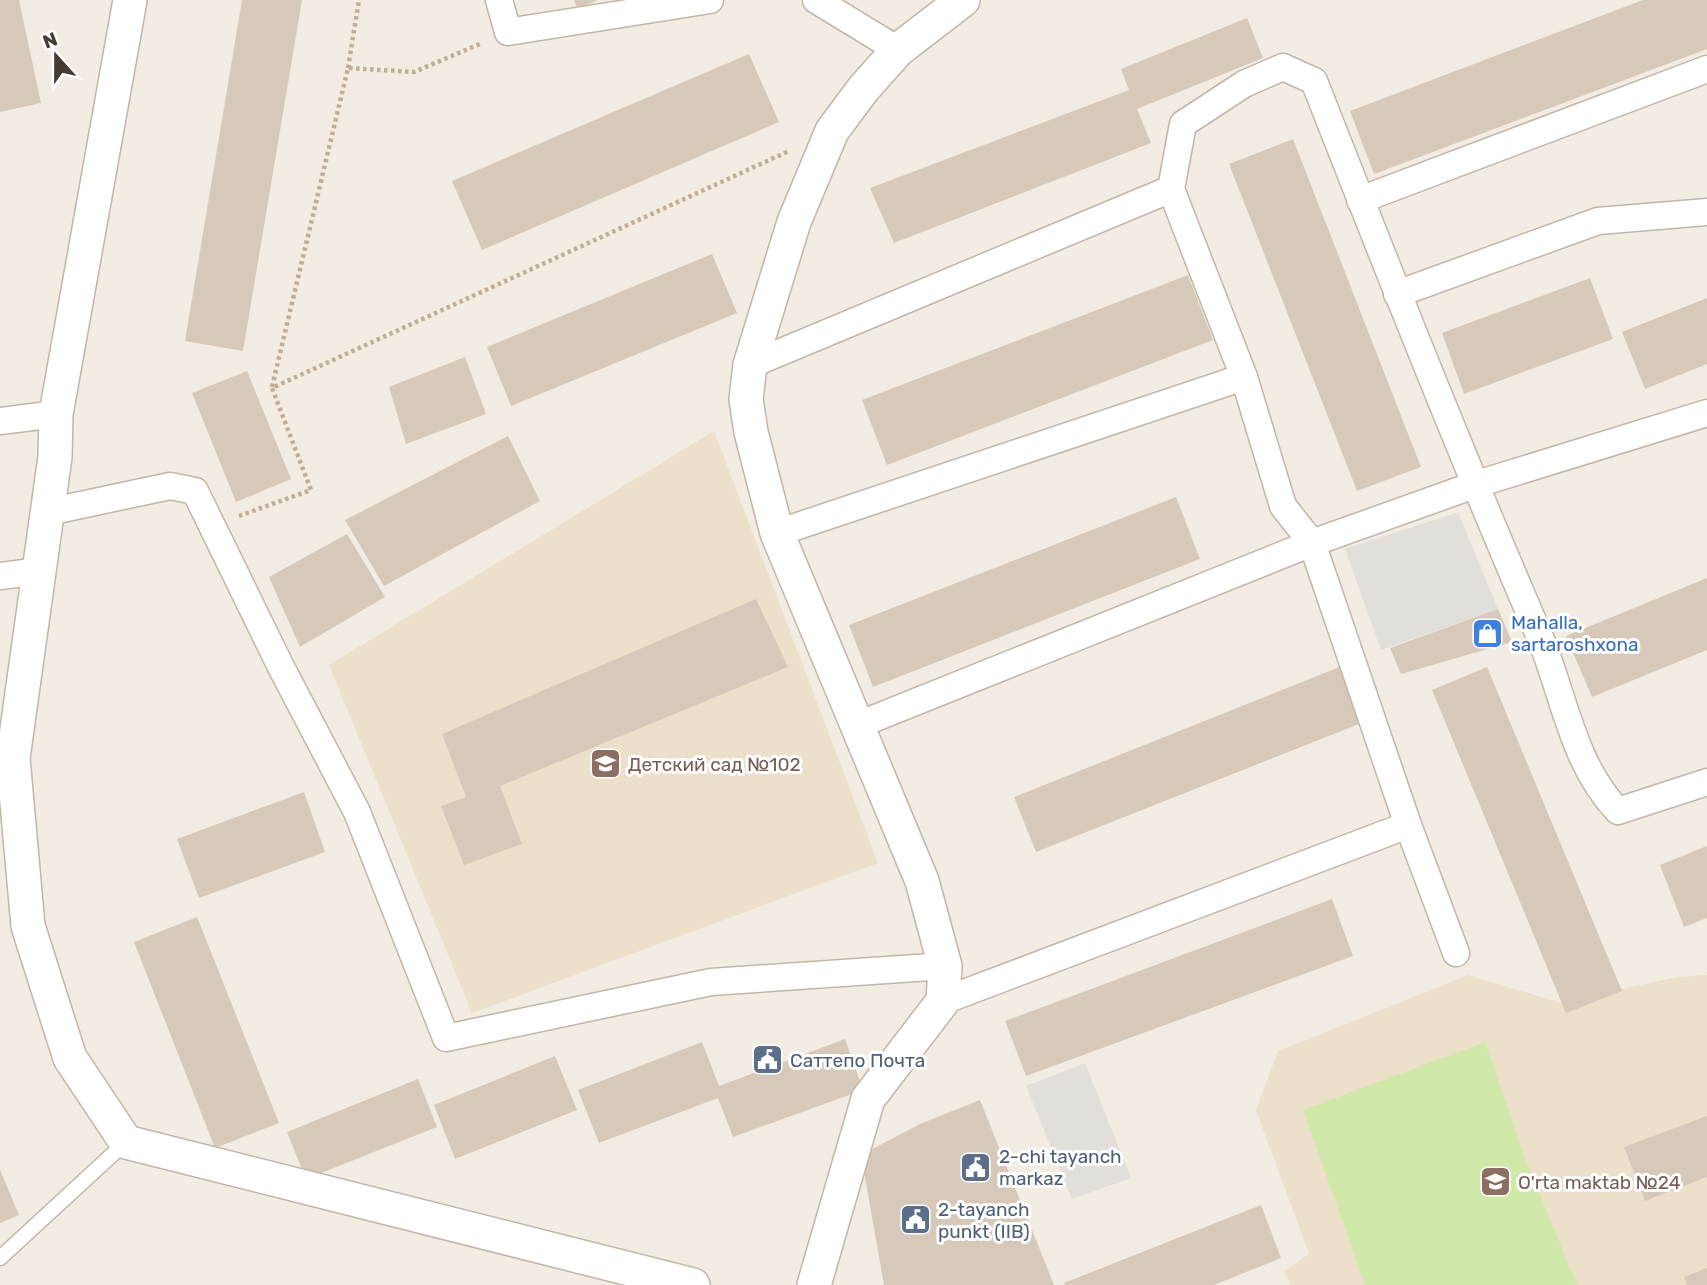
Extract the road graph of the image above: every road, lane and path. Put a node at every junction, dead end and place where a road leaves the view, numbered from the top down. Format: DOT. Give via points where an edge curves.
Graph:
graph roads {
  1 [pos="130,0"];
  2 [pos="359,0"];
  3 [pos="499,0"];
  4 [pos="710,0"];
  5 [pos="816,0"];
  6 [pos="963,0"];
  7 [pos="508,32"];
  8 [pos="898,50"];
  9 [pos="348,68"];
  10 [pos="1707,69"];
  11 [pos="832,131"];
  12 [pos="1171,190"];
  13 [pos="1360,200"];
  14 [pos="1707,212"];
  15 [pos="1397,294"];
  16 [pos="750,365"];
  17 [pos="1244,377"];
  18 [pos="272,388"];
  19 [pos="1707,413"];
  20 [pos="56,414"];
  21 [pos="0,421"];
  22 [pos="1477,484"];
  23 [pos="48,512"];
  24 [pos="212,525"];
  25 [pos="777,533"];
  26 [pos="1312,543"];
  27 [pos="40,571"];
  28 [pos="0,576"];
  29 [pos="858,725"];
  30 [pos="7,759"];
  31 [pos="1707,782"];
  32 [pos="1408,825"];
  33 [pos="1455,953"];
  34 [pos="945,966"];
  35 [pos="943,1002"];
  36 [pos="126,1142"];
  37 [pos="0,1258"];
  38 [pos="693,1285"];
  39 [pos="814,1285"];
  1 -- 20 [label="street"];
  2 -- 9 [label="path"];
  3 -- 7 [label="street"];
  4 -- 7 [label="street"];
  5 -- 8 [label="street"];
  6 -- 8 [label="street"];
  7 -- 9 [label="path" via="414,72"];
  8 -- 11 [label="street"];
  9 -- 18 [label="path"];
  10 -- 13 [label="street"];
  11 -- 16 [label="street" via="794,222"];
  11 -- 18 [label="path"];
  12 -- 13 [label="street" via="1183,124 1244,84 1283,67 1314,81"];
  12 -- 16 [label="street"];
  12 -- 17 [label="street"];
  13 -- 15 [label="street"];
  14 -- 15 [label="street" via="1598,221"];
  15 -- 22 [label="street"];
  16 -- 25 [label="street" via="746,399 751,432"];
  17 -- 25 [label="street"];
  17 -- 26 [label="street" via="1283,506"];
  18 -- 24 [label="path" via="311,490"];
  19 -- 22 [label="street"];
  20 -- 21 [label="street"];
  20 -- 23 [label="street"];
  22 -- 26 [label="street"];
  22 -- 31 [label="street" via="1570,724 1602,794 1618,811"];
  23 -- 24 [label="street" via="170,486 195,491"];
  23 -- 27 [label="street"];
  24 -- 34 [label="street" via="357,812 446,1038 711,982"];
  25 -- 29 [label="street"];
  26 -- 29 [label="street"];
  26 -- 32 [label="street"];
  27 -- 28 [label="street"];
  27 -- 30 [label="street"];
  29 -- 34 [label="street" via="922,881"];
  30 -- 36 [label="street" via="28,926 70,1058"];
  32 -- 33 [label="street"];
  32 -- 35 [label="street"];
  34 -- 35 [label="street"];
  35 -- 39 [label="street" via="868,1099"];
  36 -- 37 [label="lane"];
  36 -- 38 [label="street"];
}
